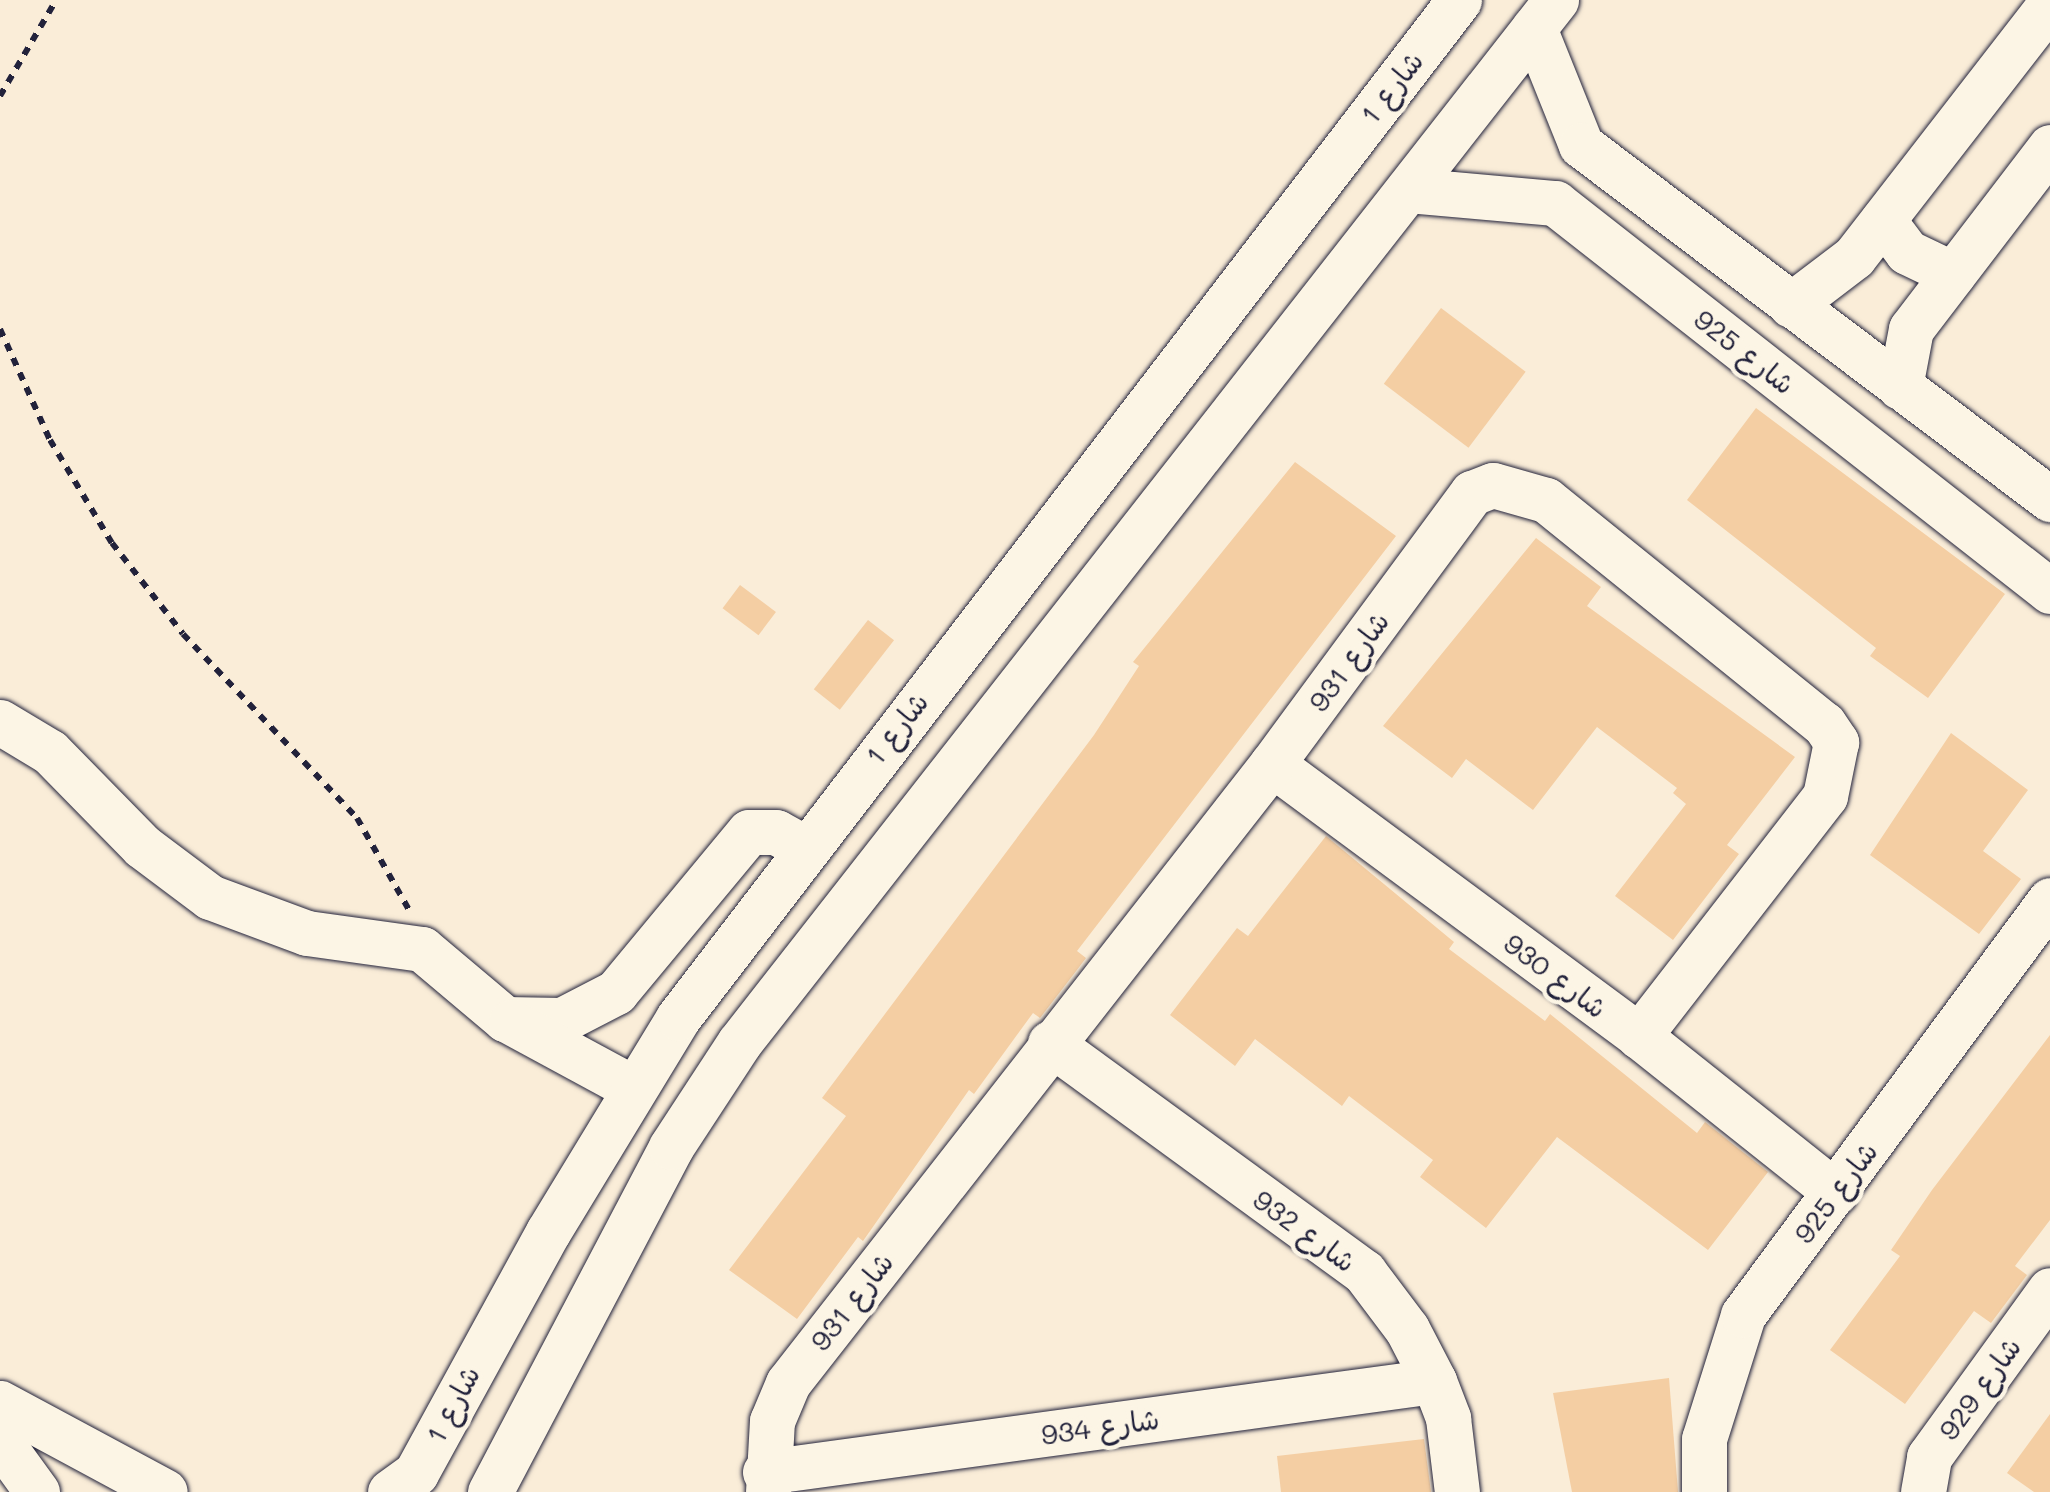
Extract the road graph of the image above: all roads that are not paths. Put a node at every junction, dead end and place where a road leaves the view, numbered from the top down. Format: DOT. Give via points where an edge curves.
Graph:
graph roads {
  1 [pos="1458,0"];
  2 [pos="2050,4"];
  3 [pos="1545,14"];
  4 [pos="2050,147"];
  5 [pos="1408,190"];
  6 [pos="1883,220"];
  7 [pos="1953,274"];
  8 [pos="1791,305"];
  9 [pos="1900,387"];
  10 [pos="2050,500"];
  11 [pos="2050,591"];
  12 [pos="0,722"];
  13 [pos="1272,764"];
  14 [pos="836,805"];
  15 [pos="803,847"];
  16 [pos="886,862"];
  17 [pos="2046,913"];
  18 [pos="505,1019"];
  19 [pos="1638,1036"];
  20 [pos="1050,1042"];
  21 [pos="631,1087"];
  22 [pos="1835,1192"];
  23 [pos="2050,1290"];
  24 [pos="1434,1380"];
  25 [pos="0,1403"];
  26 [pos="0,1441"];
  27 [pos="766,1482"];
  28 [pos="37,1492"];
  29 [pos="165,1492"];
  30 [pos="390,1492"];
  31 [pos="490,1492"];
  32 [pos="1457,1492"];
  33 [pos="1704,1492"];
  34 [pos="1923,1492"];
  1 -- 14 [label="street, شارع 1"];
  2 -- 6 [label="street"];
  3 -- 5 [label="street"];
  3 -- 8 [label="street" via="1581,145"];
  4 -- 7 [label="street"];
  5 -- 11 [label="street, شارع 925" via="1555,202"];
  5 -- 16 [label="street"];
  6 -- 7 [label="street" via="1908,252"];
  6 -- 8 [label="street" via="1854,256"];
  7 -- 9 [label="street" via="1911,329"];
  8 -- 9 [label="street"];
  9 -- 10 [label="street"];
  12 -- 18 [label="street" via="50,752 142,846 210,897 290,929 422,949"];
  13 -- 19 [label="street, شارع 930"];
  13 -- 19 [label="street, شارع 931" via="1472,493 1512,486 1546,500 1824,724 1836,742 1825,796"];
  13 -- 20 [label="street, شارع 931"];
  14 -- 15 [label="street, شارع 1"];
  14 -- 16 [label="street" via="836,852 868,866"];
  15 -- 18 [label="street" via="776,832 749,832 616,992 562,1020"];
  15 -- 21 [label="street, شارع 1"];
  16 -- 31 [label="street" via="739,1043 671,1147"];
  17 -- 22 [label="street, شارع 925"];
  18 -- 21 [label="street"];
  19 -- 22 [label="street, شارع 930"];
  20 -- 24 [label="street, شارع 932" via="1364,1272 1407,1329"];
  20 -- 27 [label="street, شارع 931" via="788,1383 772,1421"];
  21 -- 30 [label="street, شارع 1" via="416,1473"];
  22 -- 33 [label="street, شارع 925" via="1742,1316 1704,1439"];
  23 -- 34 [label="street, شارع 929" via="1929,1457"];
  24 -- 27 [label="street, شارع 934"];
  24 -- 32 [label="street, شارع 932" via="1448,1418"];
  25 -- 29 [label="street"];
  26 -- 28 [label="street"];
}
